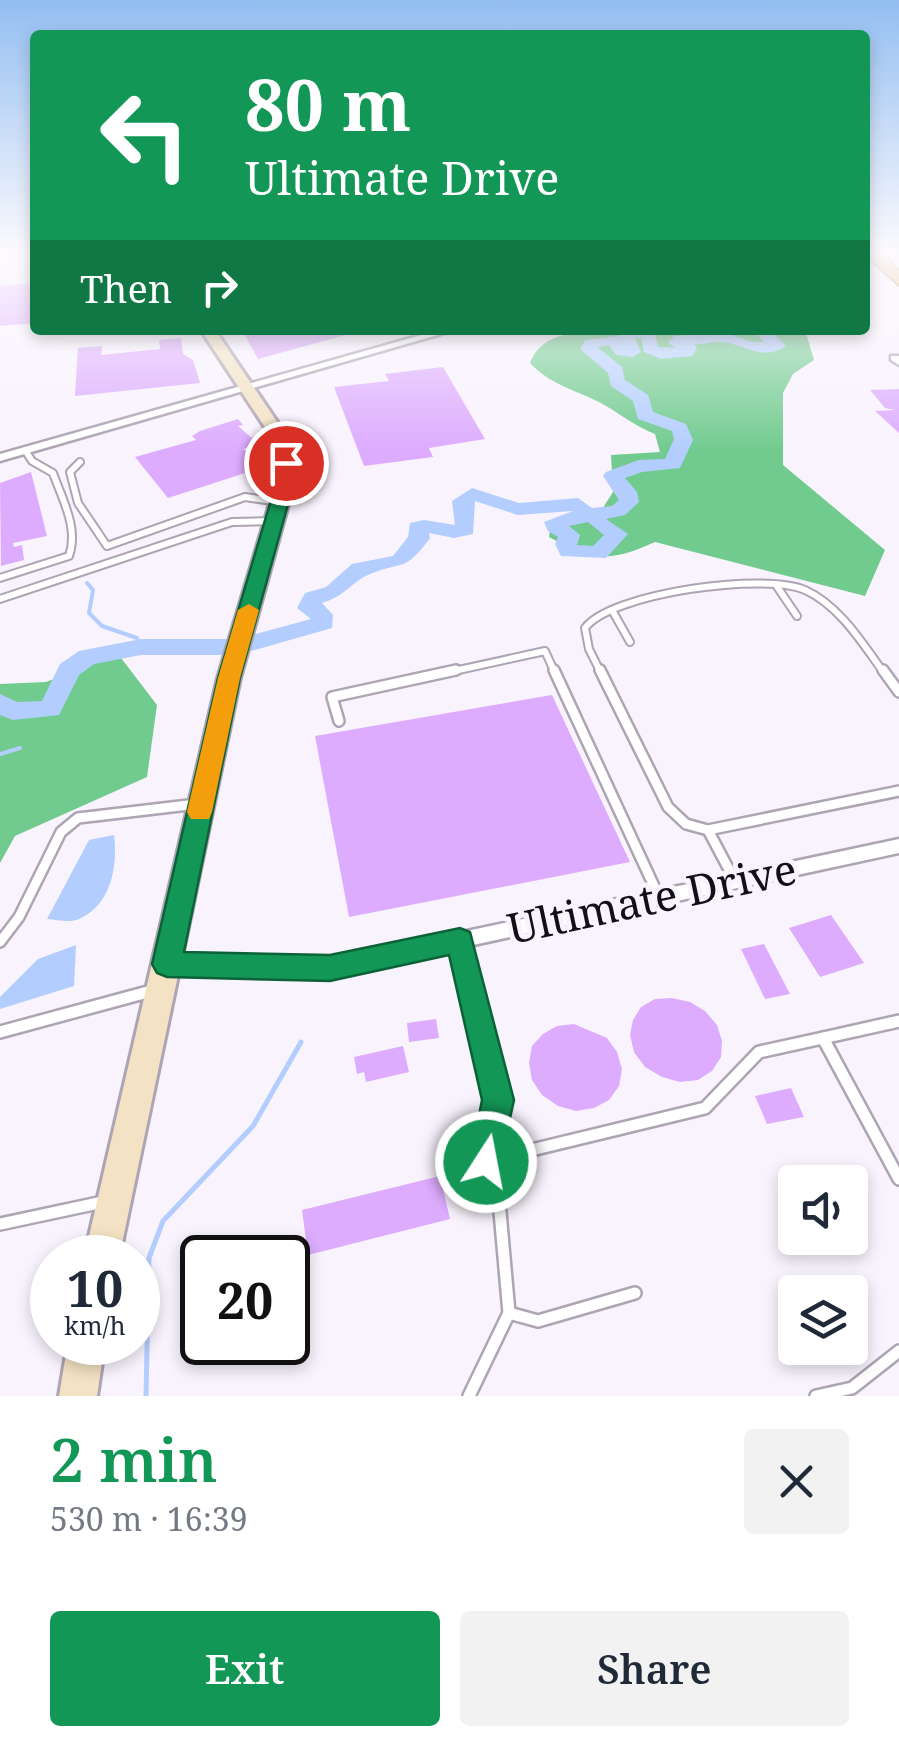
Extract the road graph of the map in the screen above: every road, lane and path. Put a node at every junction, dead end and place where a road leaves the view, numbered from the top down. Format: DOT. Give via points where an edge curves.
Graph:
graph roads {
  1 [pos="211,335"];
  2 [pos="432,335"];
  3 [pos="246,386"];
  4 [pos="25,450"];
  5 [pos="0,458"];
  6 [pos="80,462"];
  7 [pos="277,511"];
  8 [pos="0,578"];
  9 [pos="776,585"];
  10 [pos="0,600"];
  11 [pos="612,610"];
  12 [pos="797,616"];
  13 [pos="630,642"];
  14 [pos="899,692"];
  15 [pos="339,721"];
  16 [pos="899,791"];
  17 [pos="202,803"];
  18 [pos="708,830"];
  19 [pos="899,846"];
  20 [pos="736,881"];
  21 [pos="659,897"];
  22 [pos="460,940"];
  23 [pos="0,942"];
  24 [pos="164,976"];
  25 [pos="899,1021"];
  26 [pos="0,1032"];
  27 [pos="823,1038"];
  28 [pos="486,1162"];
  29 [pos="899,1179"];
  30 [pos="112,1200"];
  31 [pos="0,1224"];
  32 [pos="105,1235"];
  33 [pos="635,1293"];
  34 [pos="509,1313"];
  35 [pos="899,1351"];
  36 [pos="83,1365"];
  37 [pos="78,1396"];
  38 [pos="469,1396"];
  39 [pos="816,1396"];
  1 -- 3 [label="street"];
  2 -- 3 [label="street"];
  3 -- 4 [label="street"];
  3 -- 7 [label="street" via="282,440 286,463"];
  4 -- 5 [label="street"];
  4 -- 8 [label="lane" via="53,474 73,551"];
  6 -- 7 [label="lane" via="70,482 82,514 107,546 245,497"];
  7 -- 10 [label="lane"];
  7 -- 17 [label="street"];
  9 -- 11 [label="lane" via="722,582"];
  9 -- 12 [label="lane"];
  9 -- 14 [label="lane" via="824,600"];
  11 -- 13 [label="lane"];
  11 -- 18 [label="lane" via="588,622 589,649 668,807 686,824"];
  15 -- 21 [label="lane" via="332,696 545,652"];
  16 -- 18 [label="lane"];
  17 -- 23 [label="lane" via="78,818 61,832"];
  17 -- 24 [label="street"];
  18 -- 20 [label="lane"];
  19 -- 20 [label="street, Ultimate Drive"];
  20 -- 21 [label="street, Ultimate Drive"];
  21 -- 22 [label="street, Ultimate Drive"];
  22 -- 24 [label="street, Ultimate Drive" via="330,968"];
  22 -- 28 [label="lane" via="498,1100"];
  24 -- 26 [label="lane"];
  24 -- 30 [label="street"];
  25 -- 27 [label="lane"];
  27 -- 28 [label="lane" via="760,1052 705,1108"];
  27 -- 29 [label="lane"];
  28 -- 34 [label="lane" via="500,1212"];
  30 -- 31 [label="lane"];
  30 -- 32 [label="street"];
  33 -- 34 [label="lane" via="538,1321"];
  34 -- 38 [label="lane"];
  35 -- 39 [label="lane" via="852,1388"];
  36 -- 37 [label="street"];
}
